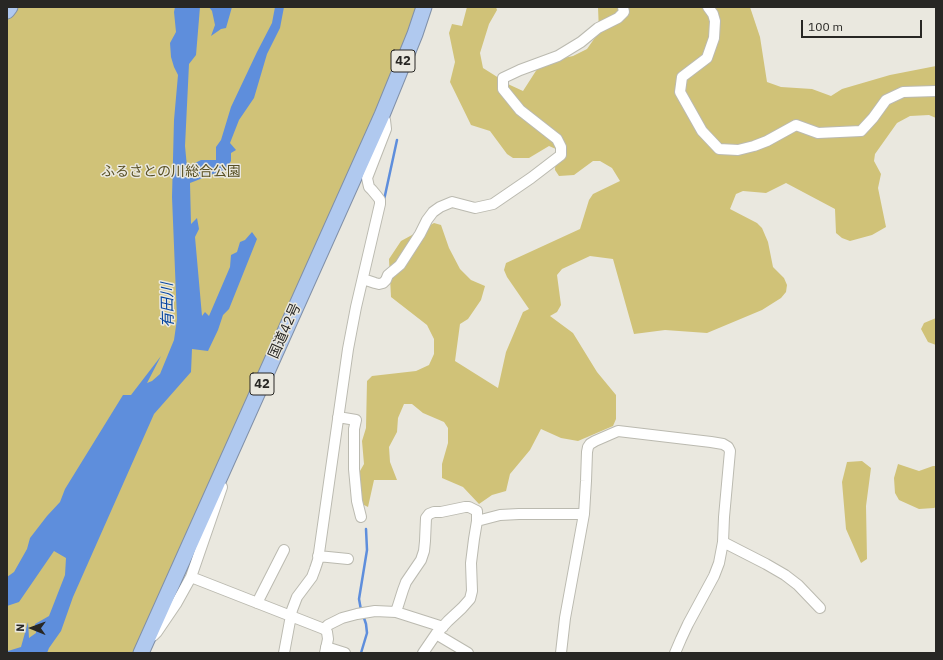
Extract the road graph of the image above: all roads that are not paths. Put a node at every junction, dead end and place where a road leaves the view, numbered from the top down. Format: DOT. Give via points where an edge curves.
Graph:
graph roads {
  1 [pos="10,7"];
  2 [pos="424,7"];
  3 [pos="623,7"];
  4 [pos="708,7"];
  5 [pos="7,11"];
  6 [pos="936,91"];
  7 [pos="382,115"];
  8 [pos="362,279"];
  9 [pos="338,417"];
  10 [pos="221,473"];
  11 [pos="584,514"];
  12 [pos="361,517"];
  13 [pos="477,521"];
  14 [pos="723,542"];
  15 [pos="284,550"];
  16 [pos="318,556"];
  17 [pos="348,559"];
  18 [pos="191,577"];
  19 [pos="257,603"];
  20 [pos="820,608"];
  21 [pos="396,612"];
  22 [pos="290,616"];
  23 [pos="324,629"];
  24 [pos="439,630"];
  25 [pos="148,638"];
  26 [pos="326,650"];
  27 [pos="141,653"];
  28 [pos="284,653"];
  29 [pos="345,653"];
  30 [pos="423,653"];
  31 [pos="468,653"];
  32 [pos="561,653"];
  33 [pos="675,653"];
  1 -- 5 [label="highway"];
  2 -- 7 [label="highway, 国道42号 / 42"];
  3 -- 8 [label="street" via="624,12 618,18 598,28 558,56 503,78 503,89 520,110 557,139 562,147 561,155 493,204 475,208 452,202 440,207 427,220 400,265 388,275 384,283"];
  4 -- 6 [label="street" via="715,21 710,51 707,58 682,77 680,92 702,131 719,149 738,150 754,146 796,125 818,133 861,131 886,100 903,92"];
  7 -- 8 [label="street" via="386,129 367,178 380,204"];
  7 -- 10 [label="highway, 国道42号 / 42"];
  8 -- 9 [label="street"];
  9 -- 12 [label="street" via="356,420 354,469"];
  9 -- 16 [label="street"];
  10 -- 18 [label="street" via="222,489"];
  10 -- 25 [label="highway, 国道42号 / 42"];
  11 -- 13 [label="street" via="514,514"];
  11 -- 14 [label="street" via="587,452 590,444 595,441 618,431 722,444 730,451"];
  11 -- 32 [label="street"];
  13 -- 21 [label="street" via="477,511 469,507 429,514 426,518 421,560 406,582"];
  13 -- 24 [label="street" via="470,572 470,599"];
  14 -- 20 [label="street" via="785,575"];
  14 -- 33 [label="street" via="714,576"];
  15 -- 19 [label="street"];
  16 -- 17 [label="street"];
  16 -- 22 [label="street" via="312,577 297,597"];
  18 -- 19 [label="street"];
  18 -- 25 [label="street" via="158,632"];
  19 -- 22 [label="street"];
  21 -- 23 [label="street" via="375,611 353,615 342,618"];
  21 -- 24 [label="street"];
  22 -- 23 [label="street"];
  22 -- 28 [label="street"];
  23 -- 26 [label="street" via="328,635"];
  24 -- 30 [label="street"];
  24 -- 31 [label="street"];
  25 -- 27 [label="highway, 国道42号 / 42"];
  26 -- 29 [label="street"];
}
